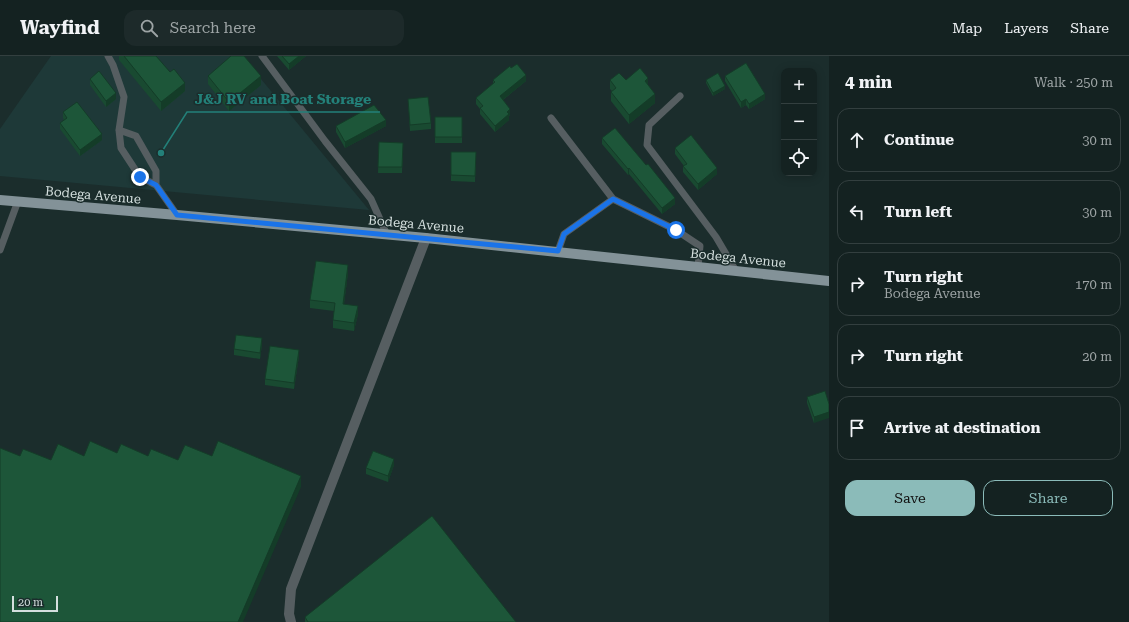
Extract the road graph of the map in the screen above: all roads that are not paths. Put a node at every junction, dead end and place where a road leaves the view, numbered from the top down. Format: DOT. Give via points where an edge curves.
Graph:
graph roads {
  1 [pos="108,56"];
  2 [pos="262,56"];
  3 [pos="680,96"];
  4 [pos="551,118"];
  5 [pos="119,130"];
  6 [pos="156,185"];
  7 [pos="613,199"];
  8 [pos="0,200"];
  9 [pos="18,201"];
  10 [pos="177,215"];
  11 [pos="387,234"];
  12 [pos="426,238"];
  13 [pos="0,250"];
  14 [pos="558,251"];
  15 [pos="698,267"];
  16 [pos="736,271"];
  17 [pos="829,281"];
  18 [pos="291,622"];
  1 -- 5 [label="lane" via="124,97"];
  2 -- 11 [label="lane" via="324,141 372,199"];
  3 -- 16 [label="lane" via="649,125 647,145 716,237"];
  4 -- 7 [label="lane"];
  5 -- 6 [label="lane" via="121,148 140,177"];
  5 -- 6 [label="lane" via="136,136 156,171"];
  6 -- 10 [label="lane"];
  7 -- 14 [label="lane" via="564,234"];
  7 -- 15 [label="lane" via="676,230 700,246"];
  8 -- 9 [label="main road, Bodega Avenue"];
  9 -- 10 [label="main road, Bodega Avenue"];
  9 -- 13 [label="lane"];
  10 -- 11 [label="main road, Bodega Avenue"];
  11 -- 12 [label="main road, Bodega Avenue"];
  12 -- 14 [label="main road, Bodega Avenue"];
  12 -- 18 [label="street" via="291,589"];
  14 -- 15 [label="main road, Bodega Avenue"];
  15 -- 16 [label="main road, Bodega Avenue"];
  16 -- 17 [label="main road, Bodega Avenue"];
}
